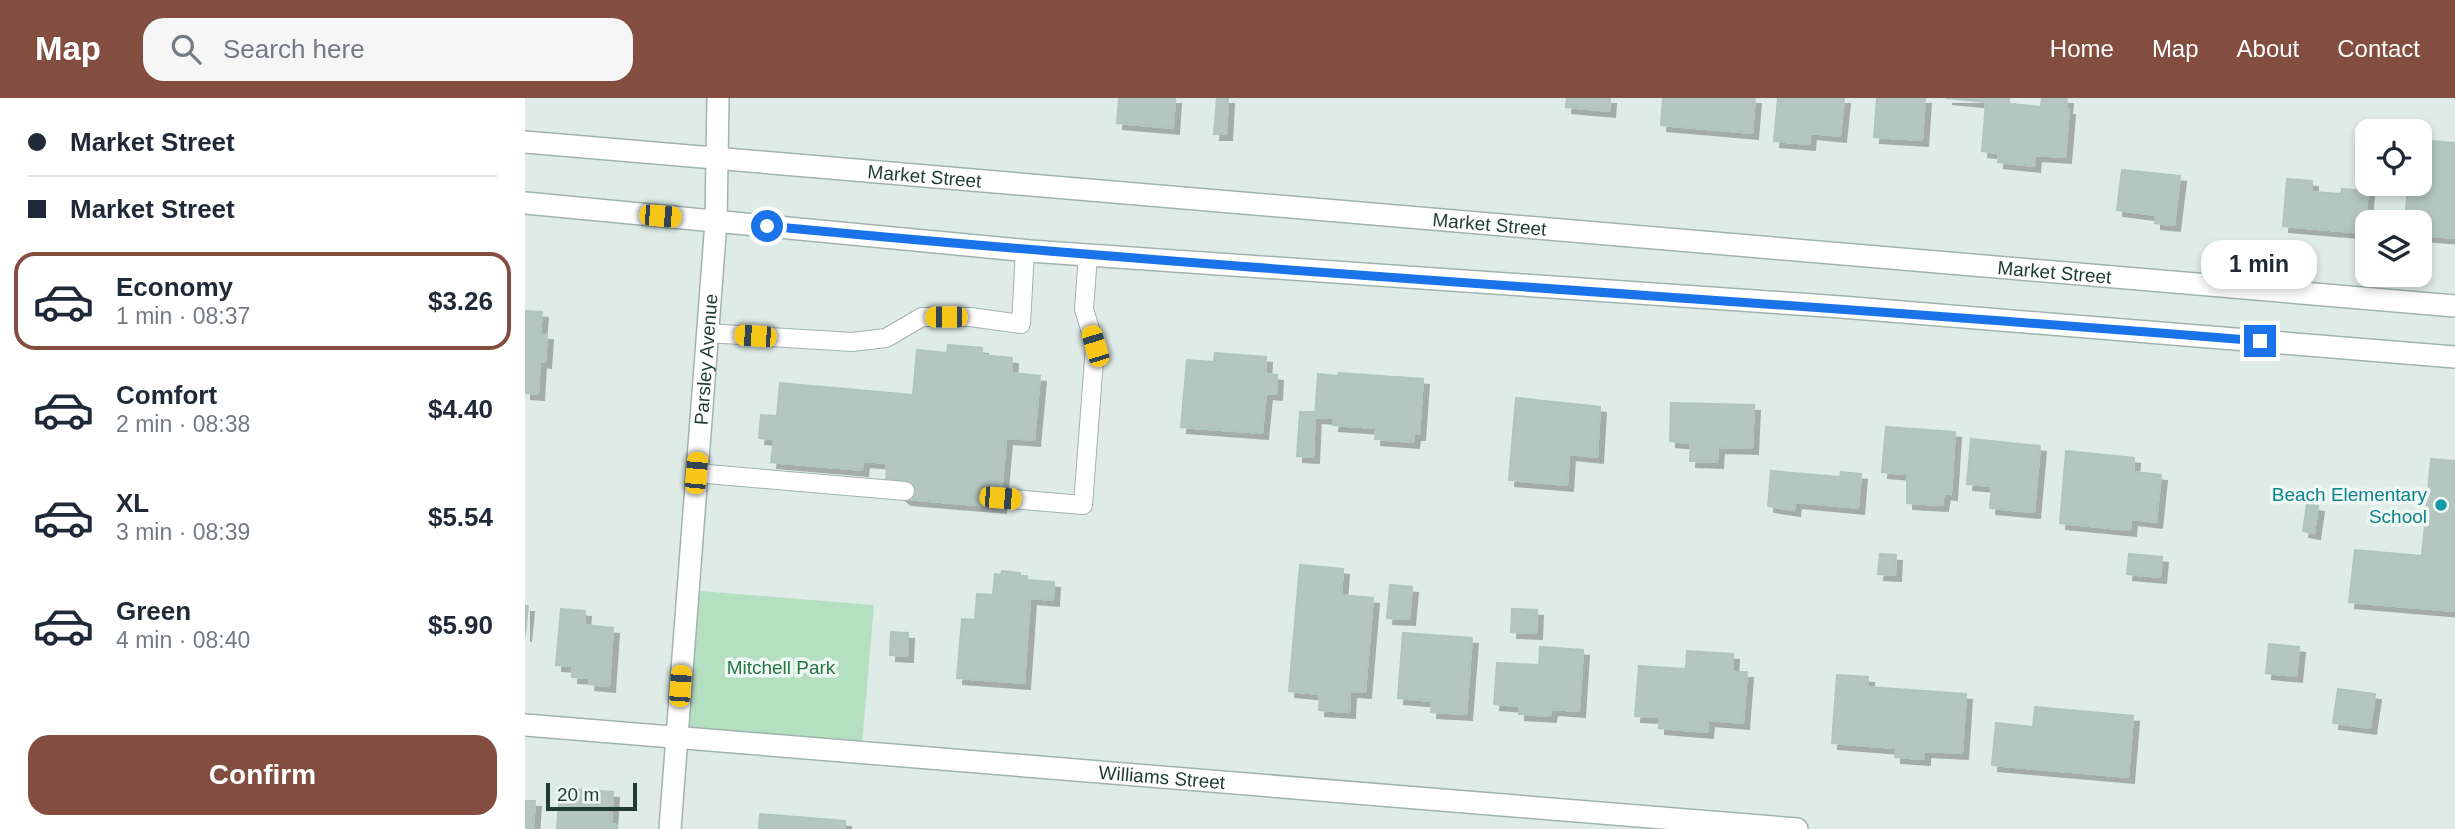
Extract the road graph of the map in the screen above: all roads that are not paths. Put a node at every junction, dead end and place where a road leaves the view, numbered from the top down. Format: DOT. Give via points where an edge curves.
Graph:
graph roads {
  1 [pos="718,98"];
  2 [pos="525,142"];
  3 [pos="717,156"];
  4 [pos="525,203"];
  5 [pos="716,222"];
  6 [pos="1025,250"];
  7 [pos="1088,255"];
  8 [pos="2455,306"];
  9 [pos="707,333"];
  10 [pos="2455,357"];
  11 [pos="696,473"];
  12 [pos="905,491"];
  13 [pos="1000,498"];
  14 [pos="525,725"];
  15 [pos="676,738"];
  16 [pos="1773,828"];
  17 [pos="670,829"];
  18 [pos="1797,829"];
  1 -- 3 [label="street, Parsley Avenue"];
  2 -- 3 [label="street, Market Street"];
  3 -- 5 [label="street, Parsley Avenue"];
  3 -- 8 [label="street, Market Street"];
  4 -- 5 [label="street"];
  5 -- 6 [label="street"];
  5 -- 9 [label="street, Parsley Avenue"];
  6 -- 7 [label="street"];
  6 -- 9 [label="lane" via="1021,324 922,317 885,338 852,342"];
  7 -- 10 [label="street" via="1841,307"];
  7 -- 13 [label="lane" via="1084,309 1095,346 1083,505"];
  9 -- 11 [label="street, Parsley Avenue"];
  11 -- 12 [label="lane"];
  11 -- 15 [label="street, Parsley Avenue"];
  14 -- 15 [label="street, Williams Street"];
  15 -- 16 [label="street, Williams Street"];
  15 -- 17 [label="street, Parsley Avenue"];
  16 -- 18 [label="street, Williams Street"];
}
